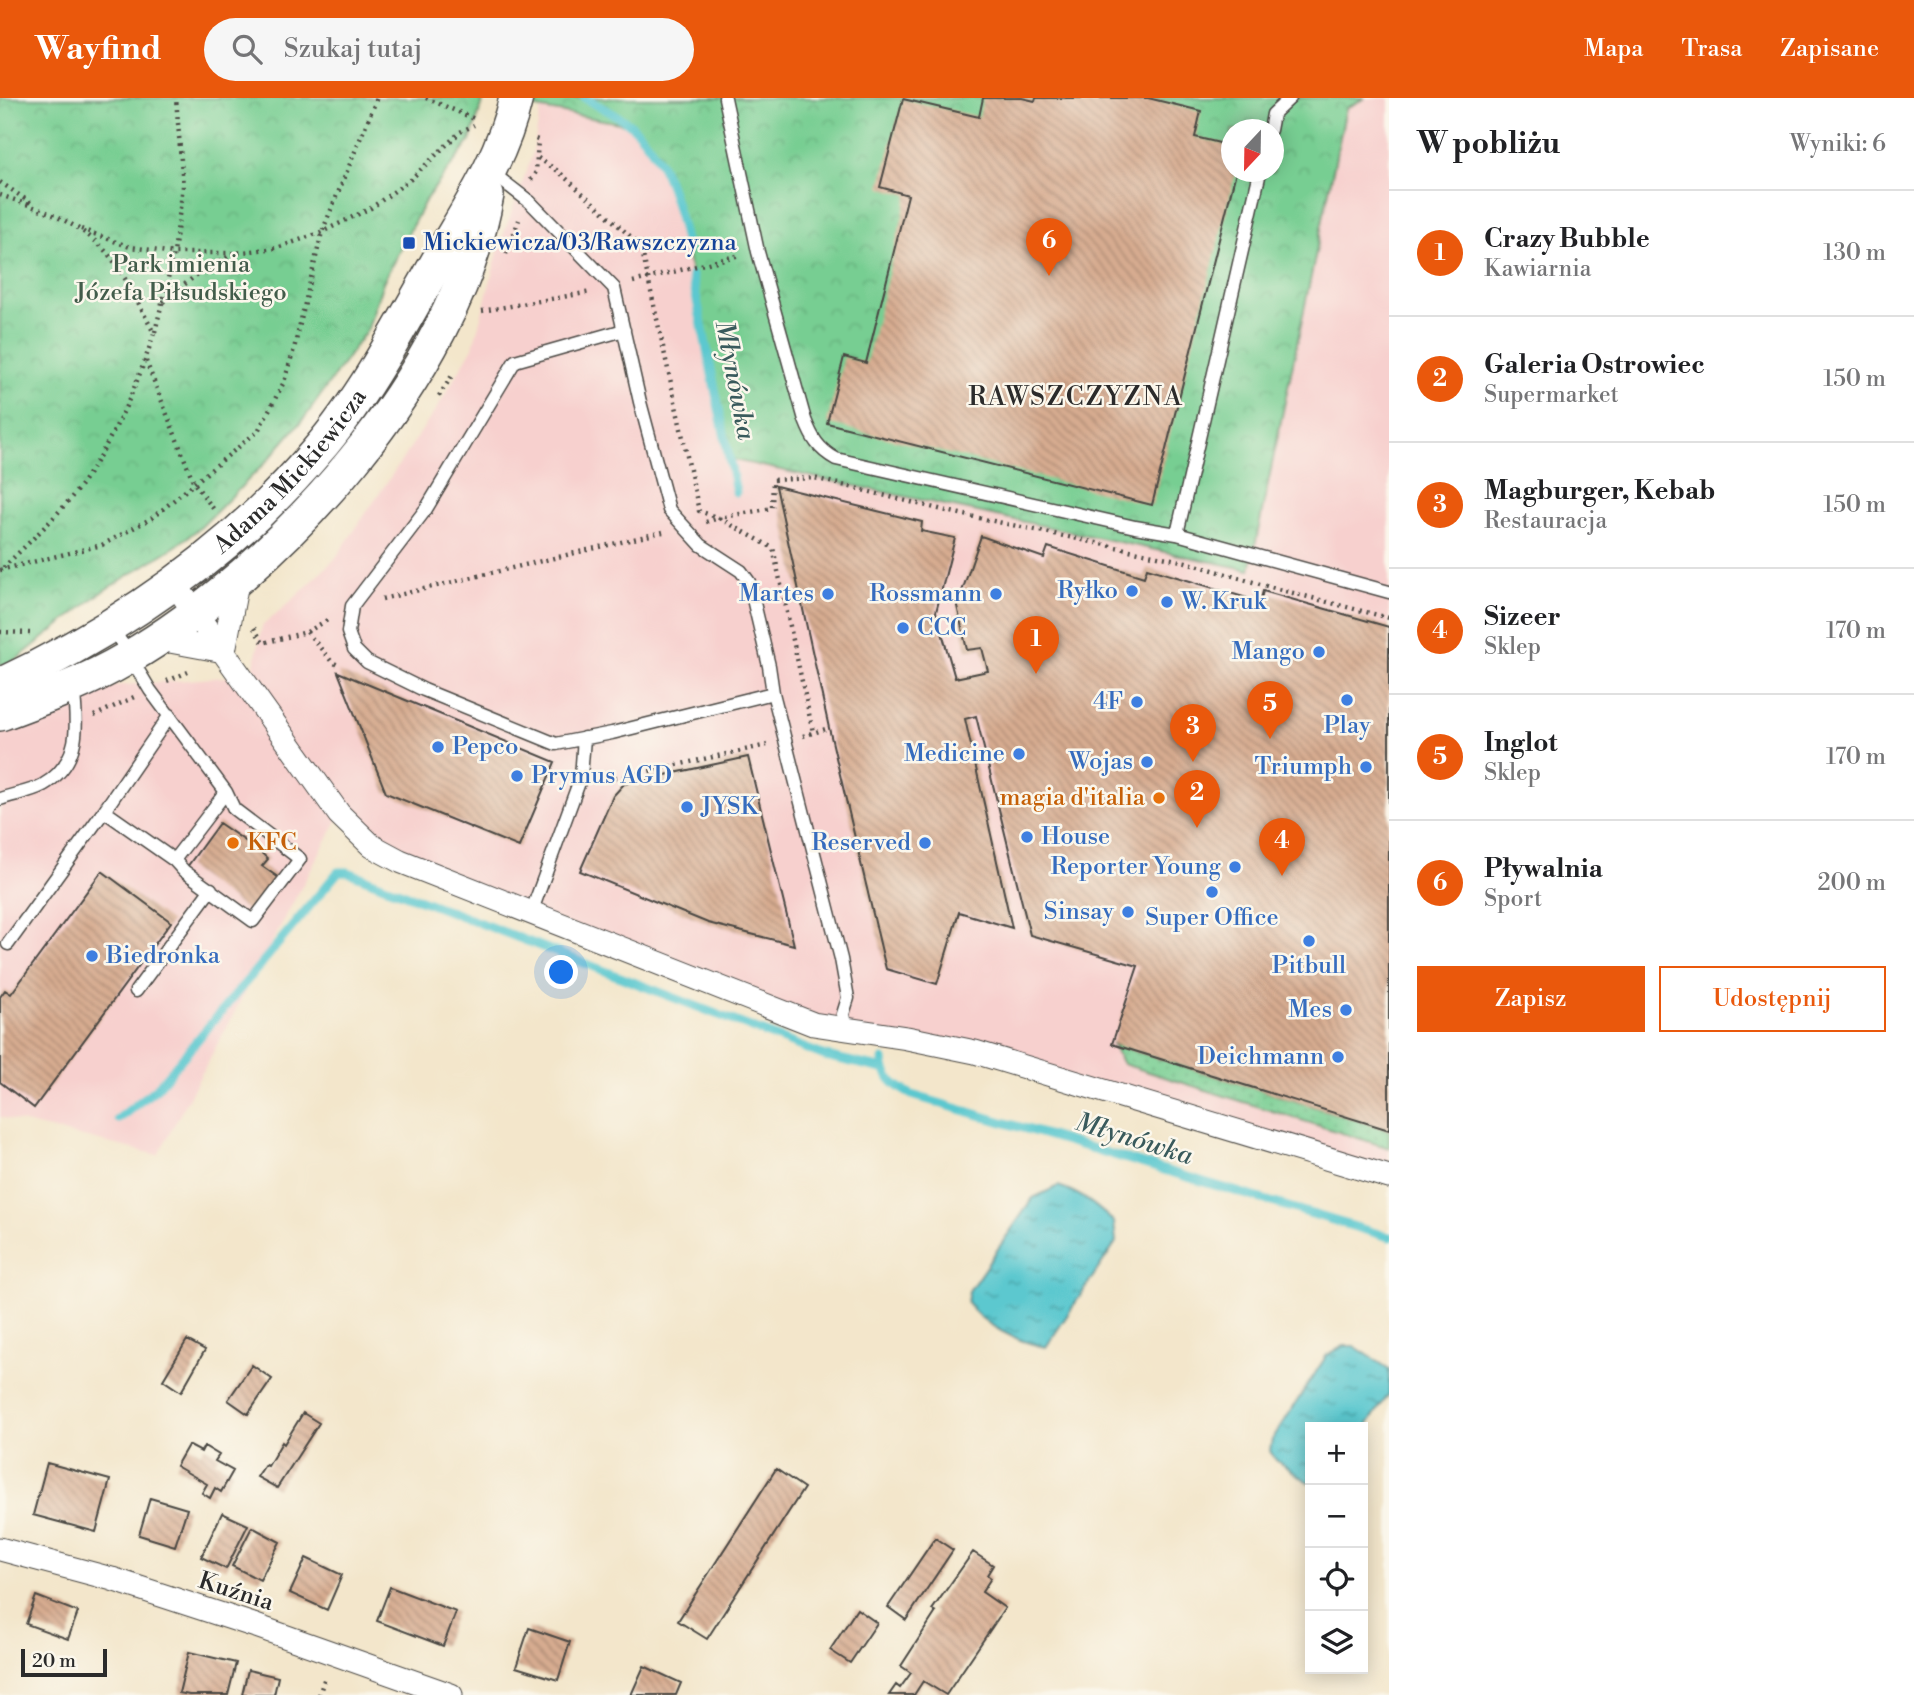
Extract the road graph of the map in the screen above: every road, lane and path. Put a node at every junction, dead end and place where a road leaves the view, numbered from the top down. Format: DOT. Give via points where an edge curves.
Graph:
graph roads {
  1 [pos="176,98"];
  2 [pos="377,98"];
  3 [pos="724,98"];
  4 [pos="1290,98"];
  5 [pos="515,101"];
  6 [pos="1272,119"];
  7 [pos="481,121"];
  8 [pos="491,172"];
  9 [pos="0,182"];
  10 [pos="1258,182"];
  11 [pos="0,195"];
  12 [pos="37,208"];
  13 [pos="77,227"];
  14 [pos="322,232"];
  15 [pos="758,251"];
  16 [pos="174,253"];
  17 [pos="234,253"];
  18 [pos="614,288"];
  19 [pos="162,303"];
  20 [pos="478,312"];
  21 [pos="624,330"];
  22 [pos="154,333"];
  23 [pos="146,360"];
  24 [pos="194,483"];
  25 [pos="223,511"];
  26 [pos="719,518"];
  27 [pos="683,528"];
  28 [pos="1177,534"];
  29 [pos="1,571"];
  30 [pos="238,577"];
  31 [pos="174,583"];
  32 [pos="1389,592"];
  33 [pos="352,606"];
  34 [pos="196,613"];
  35 [pos="1389,618"];
  36 [pos="111,625"];
  37 [pos="159,639"];
  38 [pos="263,643"];
  39 [pos="224,651"];
  40 [pos="129,658"];
  41 [pos="0,685"];
  42 [pos="74,685"];
  43 [pos="773,693"];
  44 [pos="0,714"];
  45 [pos="170,715"];
  46 [pos="584,738"];
  47 [pos="226,792"];
  48 [pos="0,799"];
  49 [pos="104,811"];
  50 [pos="174,860"];
  51 [pos="211,889"];
  52 [pos="531,913"];
  53 [pos="8,944"];
  54 [pos="136,991"];
  55 [pos="846,1030"];
  56 [pos="1389,1177"];
  57 [pos="0,1549"];
  58 [pos="451,1695"];
  1 -- 16 [label="path" via="183,186"];
  2 -- 14 [label="path"];
  3 -- 15 [label="lane"];
  4 -- 6 [label="lane"];
  5 -- 8 [label="street, Adama Mickiewicza"];
  7 -- 14 [label="path" via="460,132 411,179 371,208"];
  8 -- 18 [label="lane" via="530,202"];
  8 -- 30 [label="street, Adama Mickiewicza" via="468,269 444,323 407,385 305,517"];
  8 -- 31 [label="street, Adama Mickiewicza" via="373,372 319,450 245,526"];
  9 -- 12 [label="path"];
  10 -- 28 [label="lane"];
  11 -- 12 [label="path"];
  12 -- 13 [label="path"];
  13 -- 16 [label="path" via="130,247"];
  13 -- 22 [label="path" via="108,254"];
  14 -- 17 [label="path" via="277,248"];
  14 -- 24 [label="path" via="279,392 258,431"];
  15 -- 18 [label="path"];
  15 -- 28 [label="lane" via="805,420 821,451 835,459"];
  16 -- 17 [label="path"];
  16 -- 19 [label="path"];
  17 -- 19 [label="path"];
  18 -- 20 [label="path"];
  18 -- 21 [label="lane"];
  19 -- 22 [label="path"];
  21 -- 27 [label="lane" via="657,470 669,510"];
  21 -- 33 [label="lane" via="515,360 426,509"];
  22 -- 23 [label="path"];
  23 -- 24 [label="path"];
  23 -- 29 [label="path" via="88,475"];
  24 -- 25 [label="path" via="216,513"];
  24 -- 29 [label="path" via="152,518 102,545"];
  26 -- 35 [label="path" via="772,508 773,480 814,478 1186,562"];
  27 -- 33 [label="path"];
  27 -- 43 [label="lane" via="741,570 748,582"];
  28 -- 32 [label="lane"];
  30 -- 34 [label="street, Adama Mickiewicza"];
  30 -- 39 [label="street, Adama Mickiewicza"];
  31 -- 34 [label="street"];
  31 -- 36 [label="street, Adama Mickiewicza"];
  33 -- 38 [label="path" via="307,632"];
  33 -- 46 [label="lane" via="348,632 354,649 366,662 556,744"];
  34 -- 37 [label="street, Adama Mickiewicza"];
  34 -- 39 [label="street"];
  36 -- 40 [label="lane"];
  36 -- 41 [label="street, Adama Mickiewicza"];
  37 -- 39 [label="street"];
  37 -- 40 [label="street, Adama Mickiewicza"];
  39 -- 52 [label="street" via="339,814 372,846"];
  40 -- 42 [label="street, Adama Mickiewicza"];
  40 -- 45 [label="lane"];
  42 -- 44 [label="street, Adama Mickiewicza"];
  42 -- 48 [label="lane" via="78,723 69,761 41,786"];
  43 -- 46 [label="lane"];
  43 -- 55 [label="lane" via="841,959 848,998 843,1014"];
  45 -- 47 [label="lane"];
  45 -- 49 [label="lane"];
  46 -- 52 [label="lane" via="581,777"];
  47 -- 50 [label="lane"];
  47 -- 51 [label="lane" via="233,809 300,859 253,921"];
  49 -- 50 [label="lane"];
  49 -- 53 [label="lane"];
  50 -- 51 [label="lane"];
  51 -- 54 [label="lane"];
  52 -- 55 [label="street" via="813,1024"];
  55 -- 56 [label="street" via="975,1052"];
  57 -- 58 [label="street, Kuźnia" via="112,1578"];
}
